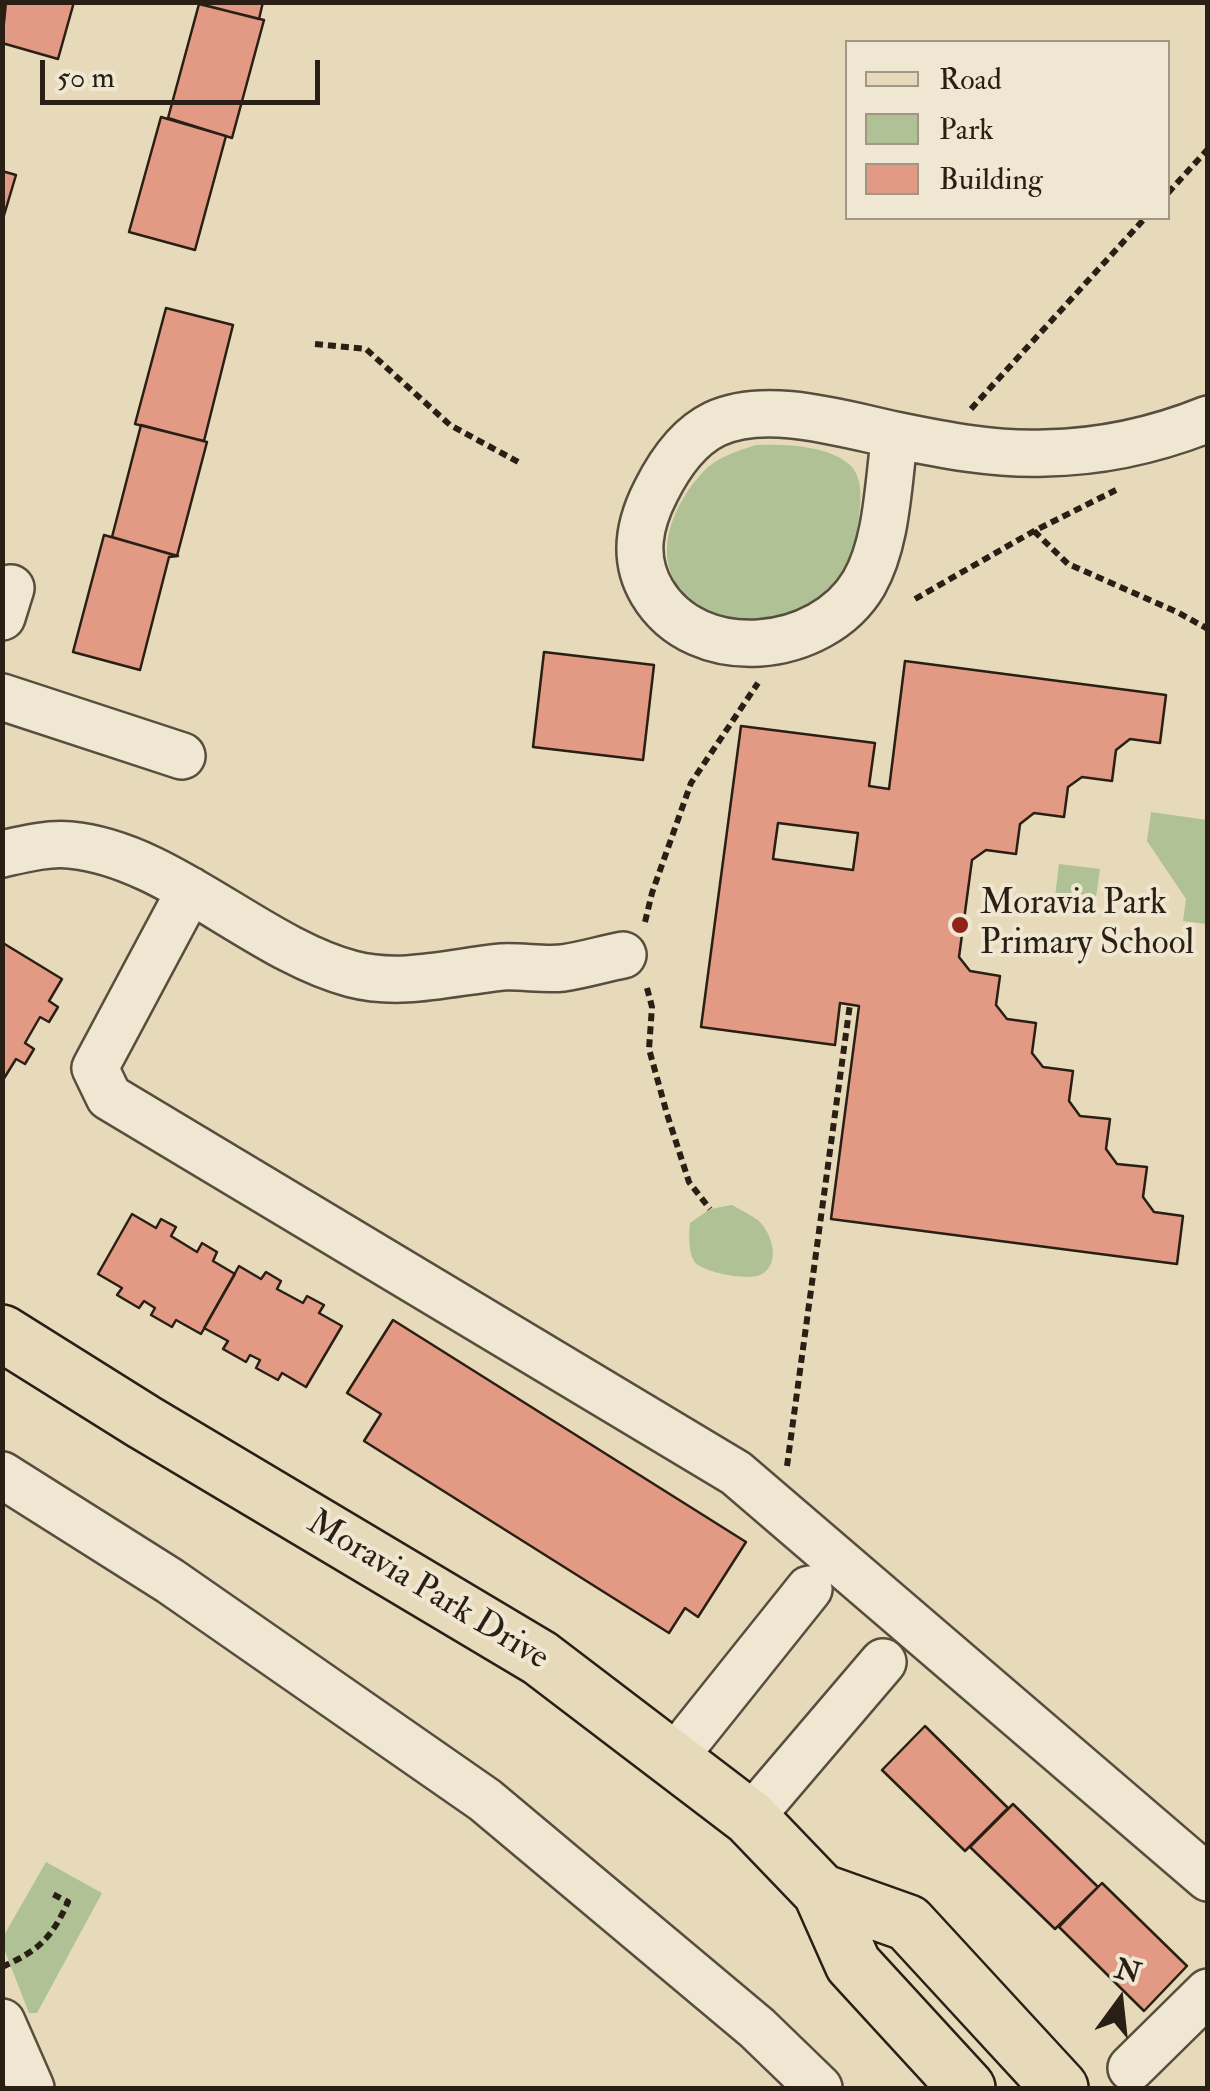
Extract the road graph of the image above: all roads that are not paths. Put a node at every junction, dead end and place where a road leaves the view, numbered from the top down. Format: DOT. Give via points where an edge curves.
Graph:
graph roads {
  1 [pos="1208,419"];
  2 [pos="895,435"];
  3 [pos="2,698"];
  4 [pos="182,756"];
  5 [pos="2,854"];
  6 [pos="190,890"];
  7 [pos="631,954"];
  8 [pos="2,1333"];
  9 [pos="2,1475"];
  10 [pos="809,1589"];
  11 [pos="883,1662"];
  12 [pos="674,1759"];
  13 [pos="750,1818"];
  14 [pos="1208,1878"];
  15 [pos="821,1892"];
  16 [pos="1208,1992"];
  17 [pos="2,2022"];
  18 [pos="1131,2068"];
  19 [pos="31,2088"];
  20 [pos="819,2088"];
  21 [pos="968,2088"];
  22 [pos="1060,2088"];
  1 -- 2 [label="street" via="1123,445 1044,454"];
  2 -- 2 [label="street" via="874,560 863,585 817,628 771,642 712,638 676,618 654,595 641,569 643,520 665,473 717,423 750,416 826,419"];
  3 -- 4 [label="street"];
  5 -- 6 [label="street" via="74,845"];
  6 -- 7 [label="street" via="304,957 390,981 507,967 562,968"];
  6 -- 14 [label="street" via="95,1068 110,1097 736,1473"];
  8 -- 12 [label="main road, Moravia Park Drive" via="540,1658"];
  9 -- 20 [label="street" via="183,1590 485,1800"];
  10 -- 12 [label="street"];
  11 -- 13 [label="street"];
  12 -- 13 [label="main road, Moravia Park Drive"];
  13 -- 15 [label="main road, Moravia Park Drive"];
  15 -- 21 [label="main road, Moravia Park Drive" via="853,1964"];
  15 -- 22 [label="main road, Moravia Park Drive" via="908,1923"];
  16 -- 18 [label="street"];
  17 -- 19 [label="street"];
}
